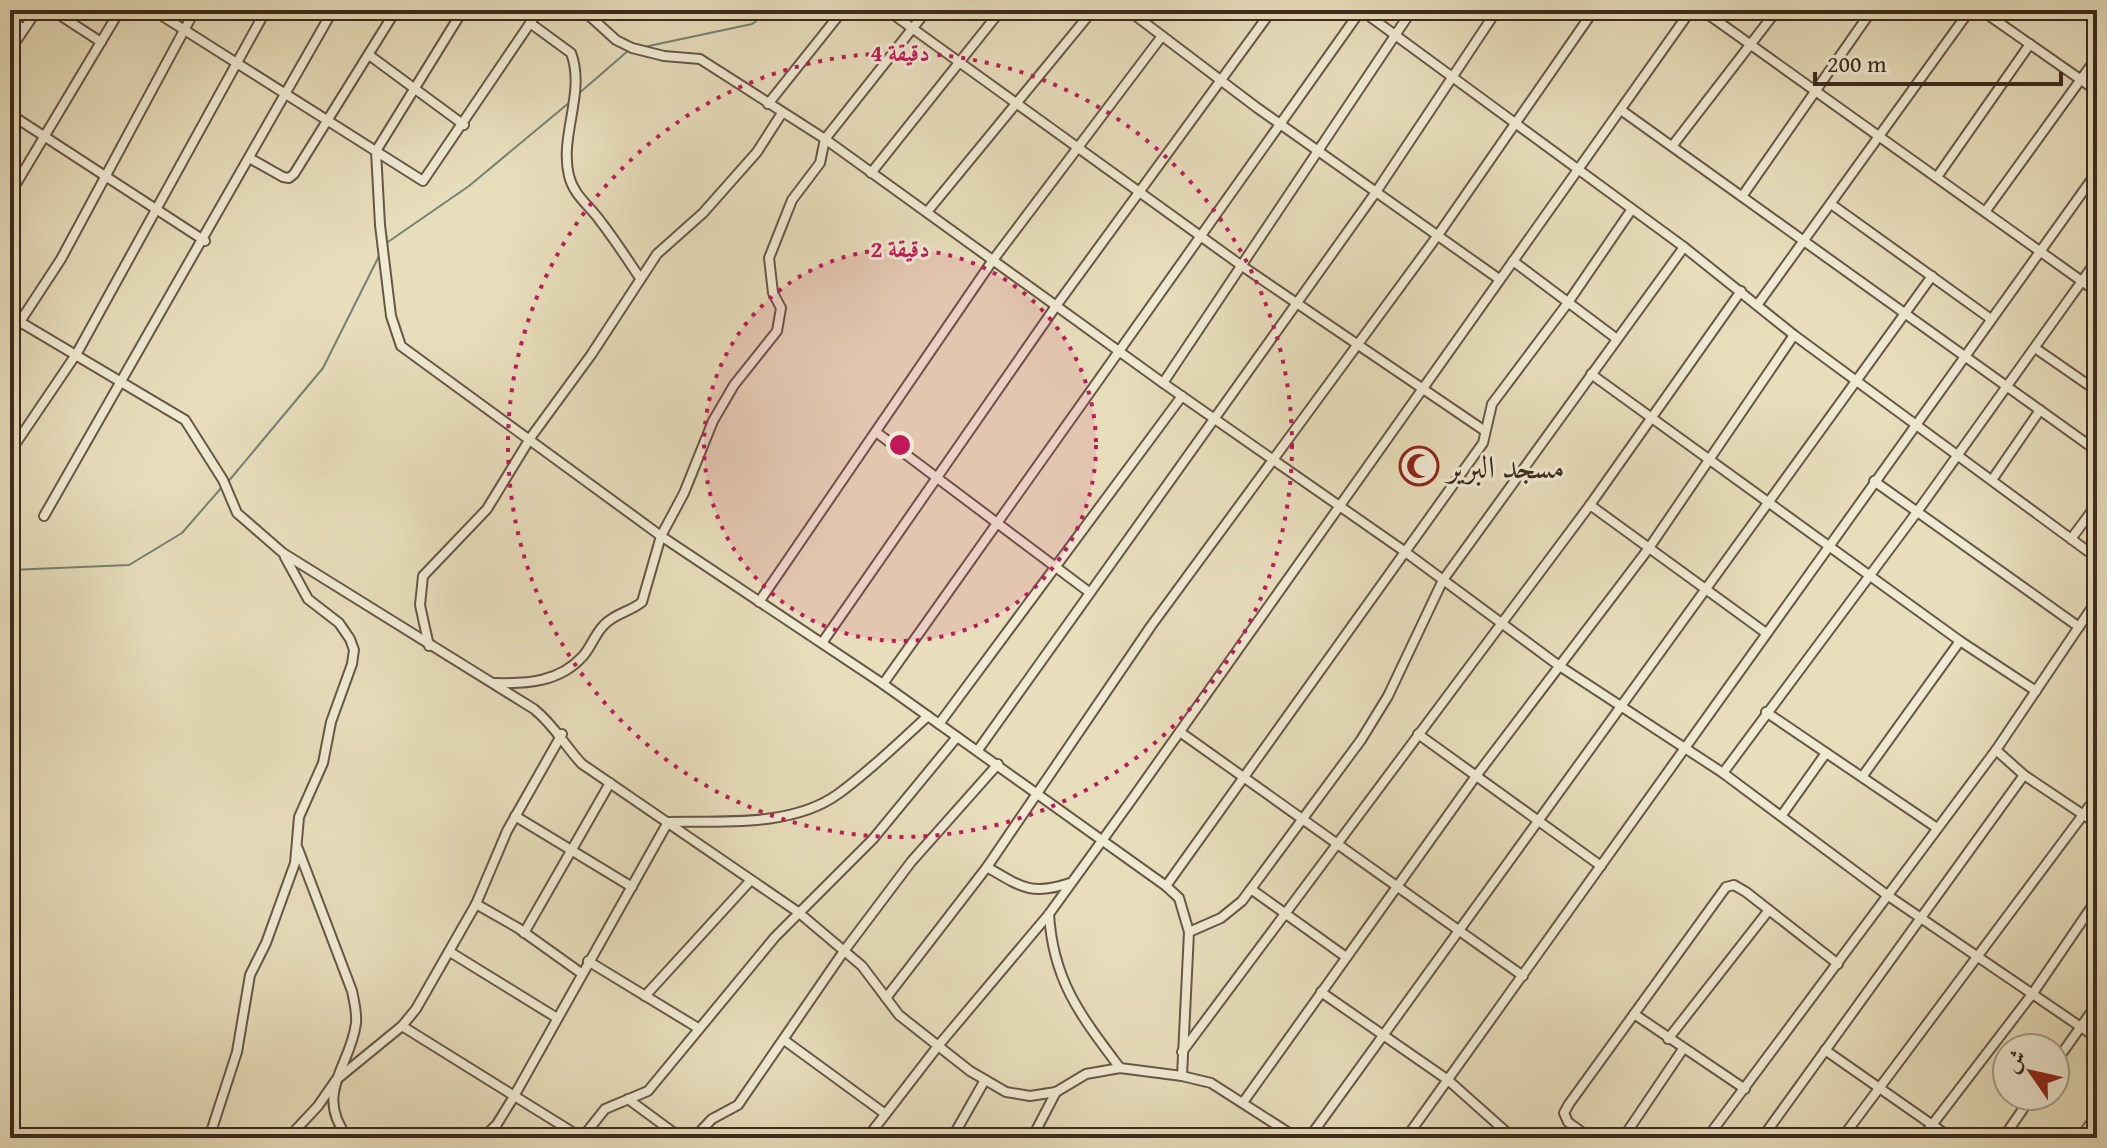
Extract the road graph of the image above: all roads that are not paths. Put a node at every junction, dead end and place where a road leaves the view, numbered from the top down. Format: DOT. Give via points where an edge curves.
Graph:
graph roads {
  1 [pos="37,10"];
  2 [pos="52,10"];
  3 [pos="120,10"];
  4 [pos="153,10"];
  5 [pos="195,10"];
  6 [pos="266,10"];
  7 [pos="333,10"];
  8 [pos="396,10"];
  9 [pos="463,10"];
  10 [pos="539,10"];
  11 [pos="583,10"];
  12 [pos="602,10"];
  13 [pos="843,10"];
  14 [pos="887,10"];
  15 [pos="927,10"];
  16 [pos="1001,10"];
  17 [pos="1093,10"];
  18 [pos="1128,10"];
  19 [pos="1272,10"];
  20 [pos="1412,10"];
  21 [pos="1497,10"];
  22 [pos="1594,10"];
  23 [pos="1677,10"];
  24 [pos="1702,10"];
  25 [pos="1777,10"];
  26 [pos="1872,10"];
  27 [pos="1970,10"];
  28 [pos="1981,10"];
  29 [pos="1689,14"];
  30 [pos="10,20"];
  31 [pos="595,20"];
  32 [pos="530,23"];
  33 [pos="911,28"];
  34 [pos="24,29"];
  35 [pos="183,32"];
  36 [pos="1395,33"];
  37 [pos="1162,36"];
  38 [pos="101,42"];
  39 [pos="2030,44"];
  40 [pos="1751,45"];
  41 [pos="10,50"];
  42 [pos="369,55"];
  43 [pos="2097,57"];
  44 [pos="236,64"];
  45 [pos="958,64"];
  46 [pos="1453,76"];
  47 [pos="2080,79"];
  48 [pos="1222,81"];
  49 [pos="416,90"];
  50 [pos="2097,91"];
  51 [pos="1816,92"];
  52 [pos="287,93"];
  53 [pos="1014,102"];
  54 [pos="768,104"];
  55 [pos="1621,110"];
  56 [pos="782,113"];
  57 [pos="10,114"];
  58 [pos="330,120"];
  59 [pos="1517,123"];
  60 [pos="464,125"];
  61 [pos="1281,125"];
  62 [pos="1878,137"];
  63 [pos="45,138"];
  64 [pos="825,139"];
  65 [pos="1673,145"];
  66 [pos="1079,147"];
  67 [pos="1317,150"];
  68 [pos="376,151"];
  69 [pos="251,159"];
  70 [pos="1579,170"];
  71 [pos="2097,172"];
  72 [pos="871,173"];
  73 [pos="1937,177"];
  74 [pos="105,178"];
  75 [pos="1140,190"];
  76 [pos="1376,192"];
  77 [pos="10,194"];
  78 [pos="1743,195"];
  79 [pos="1831,204"];
  80 [pos="158,208"];
  81 [pos="1632,209"];
  82 [pos="927,212"];
  83 [pos="1985,212"];
  84 [pos="1438,235"];
  85 [pos="1202,236"];
  86 [pos="1805,239"];
  87 [pos="205,241"];
  88 [pos="1684,247"];
  89 [pos="2040,251"];
  90 [pos="993,260"];
  91 [pos="2097,260"];
  92 [pos="1513,261"];
  93 [pos="1242,266"];
  94 [pos="1932,276"];
  95 [pos="640,278"];
  96 [pos="1499,279"];
  97 [pos="2082,282"];
  98 [pos="1741,291"];
  99 [pos="2097,292"];
  100 [pos="1295,302"];
  101 [pos="1567,304"];
  102 [pos="1758,304"];
  103 [pos="1056,306"];
  104 [pos="1906,313"];
  105 [pos="10,316"];
  106 [pos="1991,319"];
  107 [pos="21,322"];
  108 [pos="1794,335"];
  109 [pos="10,337"];
  110 [pos="1617,339"];
  111 [pos="1357,344"];
  112 [pos="2035,348"];
  113 [pos="1119,350"];
  114 [pos="77,353"];
  115 [pos="1965,355"];
  116 [pos="1591,374"];
  117 [pos="1858,381"];
  118 [pos="124,382"];
  119 [pos="1163,383"];
  120 [pos="2007,386"];
  121 [pos="1421,388"];
  122 [pos="2097,391"];
  123 [pos="1182,396"];
  124 [pos="2040,410"];
  125 [pos="1213,418"];
  126 [pos="1652,418"];
  127 [pos="1915,423"];
  128 [pos="1485,431"];
  129 [pos="876,432"];
  130 [pos="531,437"];
  131 [pos="2097,451"];
  132 [pos="10,452"];
  133 [pos="1958,454"];
  134 [pos="1273,461"];
  135 [pos="1710,463"];
  136 [pos="935,477"];
  137 [pos="1992,480"];
  138 [pos="1874,481"];
  139 [pos="1770,503"];
  140 [pos="2097,504"];
  141 [pos="1590,505"];
  142 [pos="1339,507"];
  143 [pos="1917,512"];
  144 [pos="44,516"];
  145 [pos="995,522"];
  146 [pos="661,536"];
  147 [pos="2071,539"];
  148 [pos="1828,545"];
  149 [pos="1649,548"];
  150 [pos="1404,551"];
  151 [pos="283,553"];
  152 [pos="2097,558"];
  153 [pos="1055,566"];
  154 [pos="1869,573"];
  155 [pos="1443,580"];
  156 [pos="1704,589"];
  157 [pos="1089,592"];
  158 [pos="2097,600"];
  159 [pos="759,602"];
  160 [pos="1501,623"];
  161 [pos="2079,627"];
  162 [pos="1766,633"];
  163 [pos="1960,641"];
  164 [pos="822,643"];
  165 [pos="429,646"];
  166 [pos="1558,665"];
  167 [pos="491,683"];
  168 [pos="883,684"];
  169 [pos="2036,691"];
  170 [pos="1620,706"];
  171 [pos="1766,712"];
  172 [pos="928,716"];
  173 [pos="939,724"];
  174 [pos="1180,732"];
  175 [pos="562,734"];
  176 [pos="1418,734"];
  177 [pos="957,737"];
  178 [pos="1683,749"];
  179 [pos="978,750"];
  180 [pos="1996,750"];
  181 [pos="1826,753"];
  182 [pos="998,764"];
  183 [pos="1723,773"];
  184 [pos="2024,775"];
  185 [pos="1476,776"];
  186 [pos="1862,777"];
  187 [pos="1245,778"];
  188 [pos="610,783"];
  189 [pos="1037,791"];
  190 [pos="2097,796"];
  191 [pos="2083,814"];
  192 [pos="1782,815"];
  193 [pos="515,816"];
  194 [pos="1302,819"];
  195 [pos="1537,819"];
  196 [pos="668,822"];
  197 [pos="2097,824"];
  198 [pos="1937,828"];
  199 [pos="1102,840"];
  200 [pos="1338,843"];
  201 [pos="298,848"];
  202 [pos="573,848"];
  203 [pos="1601,866"];
  204 [pos="987,867"];
  205 [pos="751,880"];
  206 [pos="1071,883"];
  207 [pos="1166,886"];
  208 [pos="1397,886"];
  209 [pos="632,887"];
  210 [pos="1251,889"];
  211 [pos="1887,895"];
  212 [pos="2097,899"];
  213 [pos="476,904"];
  214 [pos="1769,910"];
  215 [pos="798,912"];
  216 [pos="1049,914"];
  217 [pos="1286,914"];
  218 [pos="1920,918"];
  219 [pos="1458,931"];
  220 [pos="1189,932"];
  221 [pos="524,933"];
  222 [pos="844,951"];
  223 [pos="450,952"];
  224 [pos="1346,957"];
  225 [pos="1977,957"];
  226 [pos="588,961"];
  227 [pos="1838,964"];
  228 [pos="581,973"];
  229 [pos="1523,976"];
  230 [pos="1321,992"];
  231 [pos="2033,993"];
  232 [pos="645,996"];
  233 [pos="886,998"];
  234 [pos="2097,1004"];
  235 [pos="1634,1014"];
  236 [pos="557,1018"];
  237 [pos="402,1026"];
  238 [pos="2080,1027"];
  239 [pos="698,1028"];
  240 [pos="1383,1034"];
  241 [pos="2097,1038"];
  242 [pos="1668,1039"];
  243 [pos="784,1040"];
  244 [pos="2071,1040"];
  245 [pos="938,1046"];
  246 [pos="1683,1049"];
  247 [pos="1825,1050"];
  248 [pos="1182,1052"];
  249 [pos="1120,1068"];
  250 [pos="1182,1076"];
  251 [pos="336,1080"];
  252 [pos="985,1080"];
  253 [pos="1448,1080"];
  254 [pos="1745,1089"];
  255 [pos="1880,1089"];
  256 [pos="1056,1092"];
  257 [pos="513,1098"];
  258 [pos="628,1099"];
  259 [pos="1244,1101"];
  260 [pos="2021,1112"];
  261 [pos="884,1113"];
  262 [pos="2097,1115"];
  263 [pos="1931,1125"];
  264 [pos="1709,1137"];
  265 [pos="209,1138"];
  266 [pos="288,1138"];
  267 [pos="348,1138"];
  268 [pos="483,1138"];
  269 [pos="582,1138"];
  270 [pos="681,1138"];
  271 [pos="694,1138"];
  272 [pos="867,1138"];
  273 [pos="952,1138"];
  274 [pos="1032,1138"];
  275 [pos="1297,1138"];
  276 [pos="1309,1138"];
  277 [pos="1406,1138"];
  278 [pos="1513,1138"];
  279 [pos="1590,1138"];
  280 [pos="1623,1138"];
  281 [pos="1762,1138"];
  282 [pos="1842,1138"];
  283 [pos="1922,1138"];
  284 [pos="1951,1138"];
  285 [pos="2003,1138"];
  286 [pos="2080,1138"];
  1 -- 34 [label="street"];
  2 -- 38 [label="street"];
  3 -- 38 [label="street"];
  4 -- 35 [label="street"];
  5 -- 35 [label="street"];
  6 -- 44 [label="street"];
  7 -- 52 [label="street"];
  8 -- 42 [label="street"];
  9 -- 49 [label="street"];
  10 -- 32 [label="street"];
  11 -- 31 [label="street"];
  12 -- 31 [label="street"];
  13 -- 54 [label="street"];
  14 -- 33 [label="street"];
  15 -- 33 [label="street"];
  16 -- 45 [label="street"];
  17 -- 53 [label="street"];
  18 -- 37 [label="street"];
  19 -- 48 [label="street"];
  20 -- 36 [label="street"];
  21 -- 46 [label="street"];
  22 -- 59 [label="street"];
  23 -- 29 [label="street"];
  24 -- 40 [label="street"];
  25 -- 40 [label="street"];
  26 -- 51 [label="street"];
  27 -- 62 [label="street"];
  28 -- 39 [label="street"];
  29 -- 55 [label="street"];
  30 -- 34 [label="street"];
  31 -- 54 [label="street" via="632,48 700,59"];
  32 -- 60 [label="street"];
  32 -- 95 [label="street" via="571,53 576,84 569,176 578,197"];
  33 -- 45 [label="street"];
  33 -- 64 [label="street"];
  34 -- 41 [label="street"];
  35 -- 44 [label="street"];
  35 -- 74 [label="street"];
  36 -- 46 [label="street"];
  36 -- 61 [label="street" via="1361,10"];
  36 -- 67 [label="street"];
  37 -- 48 [label="street"];
  37 -- 66 [label="street"];
  38 -- 63 [label="street"];
  39 -- 47 [label="street"];
  39 -- 73 [label="street"];
  40 -- 51 [label="street"];
  40 -- 65 [label="street"];
  42 -- 49 [label="street"];
  42 -- 58 [label="street"];
  43 -- 47 [label="street"];
  44 -- 52 [label="street"];
  44 -- 80 [label="street"];
  45 -- 53 [label="street"];
  45 -- 72 [label="street"];
  46 -- 59 [label="street"];
  46 -- 76 [label="street"];
  47 -- 50 [label="street"];
  47 -- 83 [label="street"];
  48 -- 61 [label="street"];
  48 -- 75 [label="street"];
  49 -- 60 [label="street"];
  49 -- 68 [label="street"];
  51 -- 62 [label="street"];
  51 -- 78 [label="street"];
  52 -- 58 [label="street"];
  52 -- 69 [label="street"];
  53 -- 66 [label="street"];
  53 -- 82 [label="street"];
  54 -- 56 [label="street"];
  55 -- 65 [label="street"];
  55 -- 70 [label="street"];
  56 -- 64 [label="street"];
  56 -- 95 [label="street" via="757,152"];
  57 -- 63 [label="street"];
  58 -- 68 [label="street"];
  58 -- 69 [label="street" via="289,178"];
  59 -- 70 [label="street"];
  59 -- 84 [label="street"];
  60 -- 68 [label="street" via="423,181"];
  61 -- 67 [label="street"];
  61 -- 85 [label="street"];
  62 -- 73 [label="street"];
  62 -- 79 [label="street"];
  63 -- 74 [label="street"];
  63 -- 77 [label="street"];
  64 -- 72 [label="street"];
  64 -- 146 [label="street" via="820,163 792,200 769,258 773,293 781,308 777,331 713,421"];
  65 -- 78 [label="street"];
  66 -- 75 [label="street"];
  66 -- 90 [label="street"];
  67 -- 76 [label="street"];
  67 -- 93 [label="street"];
  68 -- 130 [label="street" via="391,316 401,346"];
  69 -- 87 [label="street"];
  70 -- 81 [label="street"];
  70 -- 92 [label="street"];
  71 -- 89 [label="street"];
  72 -- 82 [label="street"];
  73 -- 83 [label="street"];
  74 -- 80 [label="street"];
  74 -- 107 [label="street"];
  75 -- 85 [label="street"];
  75 -- 103 [label="street"];
  76 -- 84 [label="street"];
  76 -- 100 [label="street"];
  78 -- 86 [label="street"];
  79 -- 86 [label="street"];
  79 -- 94 [label="street"];
  80 -- 87 [label="street"];
  80 -- 114 [label="street"];
  81 -- 88 [label="street"];
  81 -- 101 [label="street"];
  82 -- 90 [label="street"];
  83 -- 89 [label="street"];
  84 -- 96 [label="street"];
  84 -- 111 [label="street"];
  85 -- 93 [label="street"];
  85 -- 113 [label="street"];
  86 -- 102 [label="street"];
  86 -- 104 [label="street"];
  87 -- 118 [label="street"];
  88 -- 98 [label="street"];
  88 -- 110 [label="street"];
  89 -- 97 [label="street"];
  89 -- 106 [label="street"];
  90 -- 103 [label="street"];
  90 -- 129 [label="street"];
  91 -- 97 [label="street"];
  92 -- 96 [label="street"];
  92 -- 101 [label="street"];
  93 -- 100 [label="street"];
  93 -- 119 [label="street"];
  94 -- 104 [label="street"];
  94 -- 106 [label="street"];
  95 -- 130 [label="street"];
  96 -- 121 [label="street"];
  97 -- 99 [label="street"];
  97 -- 112 [label="street"];
  98 -- 102 [label="street"];
  98 -- 126 [label="street"];
  100 -- 111 [label="street"];
  100 -- 125 [label="street"];
  101 -- 110 [label="street"];
  101 -- 128 [label="street" via="1492,404"];
  102 -- 108 [label="street"];
  103 -- 113 [label="street"];
  103 -- 136 [label="street"];
  104 -- 115 [label="street"];
  104 -- 117 [label="street"];
  105 -- 107 [label="street"];
  106 -- 115 [label="street"];
  107 -- 109 [label="street"];
  107 -- 114 [label="street"];
  108 -- 117 [label="street"];
  108 -- 135 [label="street"];
  110 -- 116 [label="street"];
  111 -- 121 [label="street"];
  111 -- 134 [label="street"];
  112 -- 120 [label="street"];
  112 -- 122 [label="street"];
  113 -- 119 [label="street"];
  113 -- 145 [label="street"];
  114 -- 118 [label="street"];
  114 -- 132 [label="street"];
  115 -- 120 [label="street"];
  115 -- 127 [label="street"];
  116 -- 126 [label="street"];
  116 -- 155 [label="street"];
  117 -- 127 [label="street"];
  117 -- 139 [label="street"];
  118 -- 144 [label="street"];
  118 -- 151 [label="street" via="185,420 237,513"];
  119 -- 123 [label="street"];
  120 -- 124 [label="street"];
  120 -- 133 [label="street"];
  121 -- 128 [label="street"];
  121 -- 142 [label="street"];
  123 -- 125 [label="street"];
  123 -- 153 [label="street"];
  124 -- 131 [label="street"];
  124 -- 137 [label="street"];
  125 -- 134 [label="street"];
  125 -- 157 [label="street"];
  126 -- 135 [label="street"];
  126 -- 141 [label="street"];
  127 -- 133 [label="street"];
  127 -- 138 [label="street"];
  128 -- 150 [label="street" via="1483,443"];
  129 -- 136 [label="street"];
  129 -- 159 [label="street"];
  130 -- 146 [label="street"];
  130 -- 165 [label="street" via="487,509 423,576 420,605"];
  133 -- 137 [label="street"];
  133 -- 143 [label="street"];
  134 -- 142 [label="street"];
  134 -- 189 [label="street"];
  135 -- 139 [label="street"];
  135 -- 149 [label="street"];
  136 -- 145 [label="street"];
  136 -- 164 [label="street"];
  137 -- 147 [label="street"];
  138 -- 143 [label="street"];
  138 -- 148 [label="street"];
  139 -- 148 [label="street"];
  139 -- 156 [label="street"];
  140 -- 147 [label="street"];
  141 -- 149 [label="street"];
  141 -- 160 [label="street"];
  142 -- 150 [label="street"];
  142 -- 174 [label="street"];
  143 -- 154 [label="street"];
  143 -- 161 [label="street"];
  145 -- 153 [label="street"];
  145 -- 168 [label="street"];
  146 -- 159 [label="street"];
  146 -- 167 [label="street" via="642,602 604,625 570,668 545,680"];
  147 -- 152 [label="street"];
  148 -- 154 [label="street"];
  148 -- 162 [label="street"];
  149 -- 156 [label="street"];
  149 -- 166 [label="street"];
  150 -- 155 [label="street"];
  150 -- 187 [label="street"];
  151 -- 165 [label="street"];
  151 -- 201 [label="street" via="308,599 339,623 354,650 323,763 299,817"];
  153 -- 157 [label="street"];
  153 -- 173 [label="street"];
  154 -- 163 [label="street"];
  154 -- 171 [label="street"];
  155 -- 160 [label="street"];
  155 -- 194 [label="street" via="1388,696"];
  156 -- 162 [label="street"];
  156 -- 170 [label="street"];
  157 -- 179 [label="street"];
  158 -- 161 [label="street"];
  159 -- 164 [label="street"];
  160 -- 166 [label="street"];
  160 -- 176 [label="street"];
  161 -- 169 [label="street"];
  162 -- 178 [label="street"];
  163 -- 169 [label="street"];
  163 -- 186 [label="street"];
  164 -- 168 [label="street"];
  165 -- 167 [label="street"];
  166 -- 170 [label="street"];
  166 -- 185 [label="street"];
  167 -- 175 [label="street"];
  168 -- 172 [label="street"];
  169 -- 180 [label="street"];
  170 -- 178 [label="street"];
  170 -- 195 [label="street"];
  171 -- 181 [label="street"];
  171 -- 183 [label="street"];
  172 -- 173 [label="street"];
  172 -- 196 [label="street" via="837,796 815,806 750,820"];
  173 -- 177 [label="street"];
  174 -- 187 [label="street"];
  174 -- 199 [label="street"];
  175 -- 188 [label="street" via="582,764"];
  175 -- 193 [label="street"];
  176 -- 185 [label="street"];
  176 -- 200 [label="street"];
  177 -- 179 [label="street"];
  177 -- 215 [label="street" via="873,839"];
  178 -- 183 [label="street"];
  178 -- 203 [label="street"];
  179 -- 182 [label="street"];
  180 -- 184 [label="street"];
  180 -- 198 [label="street"];
  181 -- 186 [label="street"];
  181 -- 192 [label="street"];
  182 -- 189 [label="street"];
  182 -- 222 [label="street" via="911,862"];
  183 -- 192 [label="street"];
  184 -- 191 [label="street"];
  184 -- 218 [label="street"];
  185 -- 195 [label="street"];
  185 -- 208 [label="street"];
  186 -- 198 [label="street"];
  187 -- 194 [label="street"];
  187 -- 207 [label="street"];
  188 -- 196 [label="street"];
  188 -- 202 [label="street"];
  189 -- 199 [label="street"];
  189 -- 204 [label="street"];
  190 -- 191 [label="street"];
  191 -- 197 [label="street"];
  191 -- 225 [label="street"];
  192 -- 211 [label="street"];
  193 -- 202 [label="street"];
  193 -- 213 [label="street"];
  194 -- 200 [label="street"];
  194 -- 210 [label="street"];
  195 -- 203 [label="street"];
  195 -- 219 [label="street"];
  196 -- 205 [label="street"];
  196 -- 209 [label="street"];
  198 -- 211 [label="street"];
  199 -- 206 [label="street"];
  199 -- 207 [label="street"];
  200 -- 208 [label="street"];
  200 -- 217 [label="street"];
  201 -- 251 [label="street" via="356,1009 356,1024"];
  201 -- 265 [label="street" via="272,929 250,975 237,1052"];
  202 -- 209 [label="street"];
  202 -- 221 [label="street"];
  203 -- 229 [label="street"];
  204 -- 206 [label="street" via="1033,891"];
  204 -- 233 [label="street"];
  205 -- 215 [label="street"];
  205 -- 232 [label="street"];
  206 -- 216 [label="street"];
  207 -- 220 [label="street" via="1179,898"];
  208 -- 219 [label="street"];
  208 -- 224 [label="street"];
  209 -- 226 [label="street"];
  210 -- 217 [label="street"];
  210 -- 220 [label="street" via="1221,918"];
  211 -- 218 [label="street"];
  211 -- 227 [label="street"];
  212 -- 231 [label="street"];
  213 -- 221 [label="street"];
  213 -- 223 [label="street"];
  214 -- 227 [label="street"];
  214 -- 235 [label="street" via="1734,885 1726,887"];
  214 -- 242 [label="street"];
  215 -- 222 [label="street"];
  215 -- 239 [label="street"];
  216 -- 245 [label="street"];
  216 -- 249 [label="street" via="1050,941 1063,984"];
  217 -- 224 [label="street"];
  217 -- 248 [label="street"];
  218 -- 225 [label="street"];
  218 -- 247 [label="street"];
  219 -- 229 [label="street"];
  219 -- 240 [label="street"];
  220 -- 248 [label="street"];
  221 -- 228 [label="street"];
  222 -- 233 [label="street"];
  222 -- 243 [label="street"];
  223 -- 236 [label="street"];
  223 -- 237 [label="street"];
  224 -- 230 [label="street"];
  225 -- 231 [label="street"];
  225 -- 255 [label="street"];
  226 -- 228 [label="street"];
  226 -- 232 [label="street"];
  227 -- 254 [label="street"];
  228 -- 236 [label="street"];
  229 -- 253 [label="street"];
  230 -- 240 [label="street"];
  230 -- 259 [label="street"];
  231 -- 238 [label="street"];
  231 -- 263 [label="street"];
  232 -- 239 [label="street"];
  233 -- 245 [label="street"];
  234 -- 238 [label="street"];
  235 -- 242 [label="street"];
  235 -- 279 [label="street" via="1564,1113"];
  236 -- 257 [label="street"];
  237 -- 251 [label="street"];
  237 -- 257 [label="street"];
  238 -- 241 [label="street"];
  238 -- 244 [label="street"];
  239 -- 258 [label="street" via="648,1091"];
  240 -- 253 [label="street"];
  240 -- 276 [label="street"];
  242 -- 246 [label="street"];
  243 -- 261 [label="street"];
  243 -- 271 [label="street" via="738,1105 712,1119"];
  245 -- 252 [label="street"];
  245 -- 261 [label="street"];
  246 -- 254 [label="street"];
  246 -- 280 [label="street"];
  247 -- 255 [label="street"];
  247 -- 281 [label="street"];
  248 -- 250 [label="street"];
  249 -- 250 [label="street"];
  249 -- 256 [label="street" via="1086,1074"];
  250 -- 259 [label="street" via="1211,1083"];
  251 -- 266 [label="street"];
  251 -- 267 [label="street" via="334,1104"];
  252 -- 256 [label="street" via="1006,1092"];
  252 -- 273 [label="street"];
  253 -- 277 [label="street"];
  253 -- 278 [label="street"];
  254 -- 264 [label="street"];
  255 -- 263 [label="street"];
  255 -- 282 [label="street"];
  256 -- 274 [label="street"];
  257 -- 268 [label="street"];
  257 -- 269 [label="street"];
  258 -- 269 [label="street" via="605,1109"];
  258 -- 270 [label="street"];
  259 -- 275 [label="street"];
  260 -- 285 [label="street"];
  261 -- 272 [label="street"];
  262 -- 286 [label="street"];
  263 -- 283 [label="street"];
  263 -- 284 [label="street"];
}
